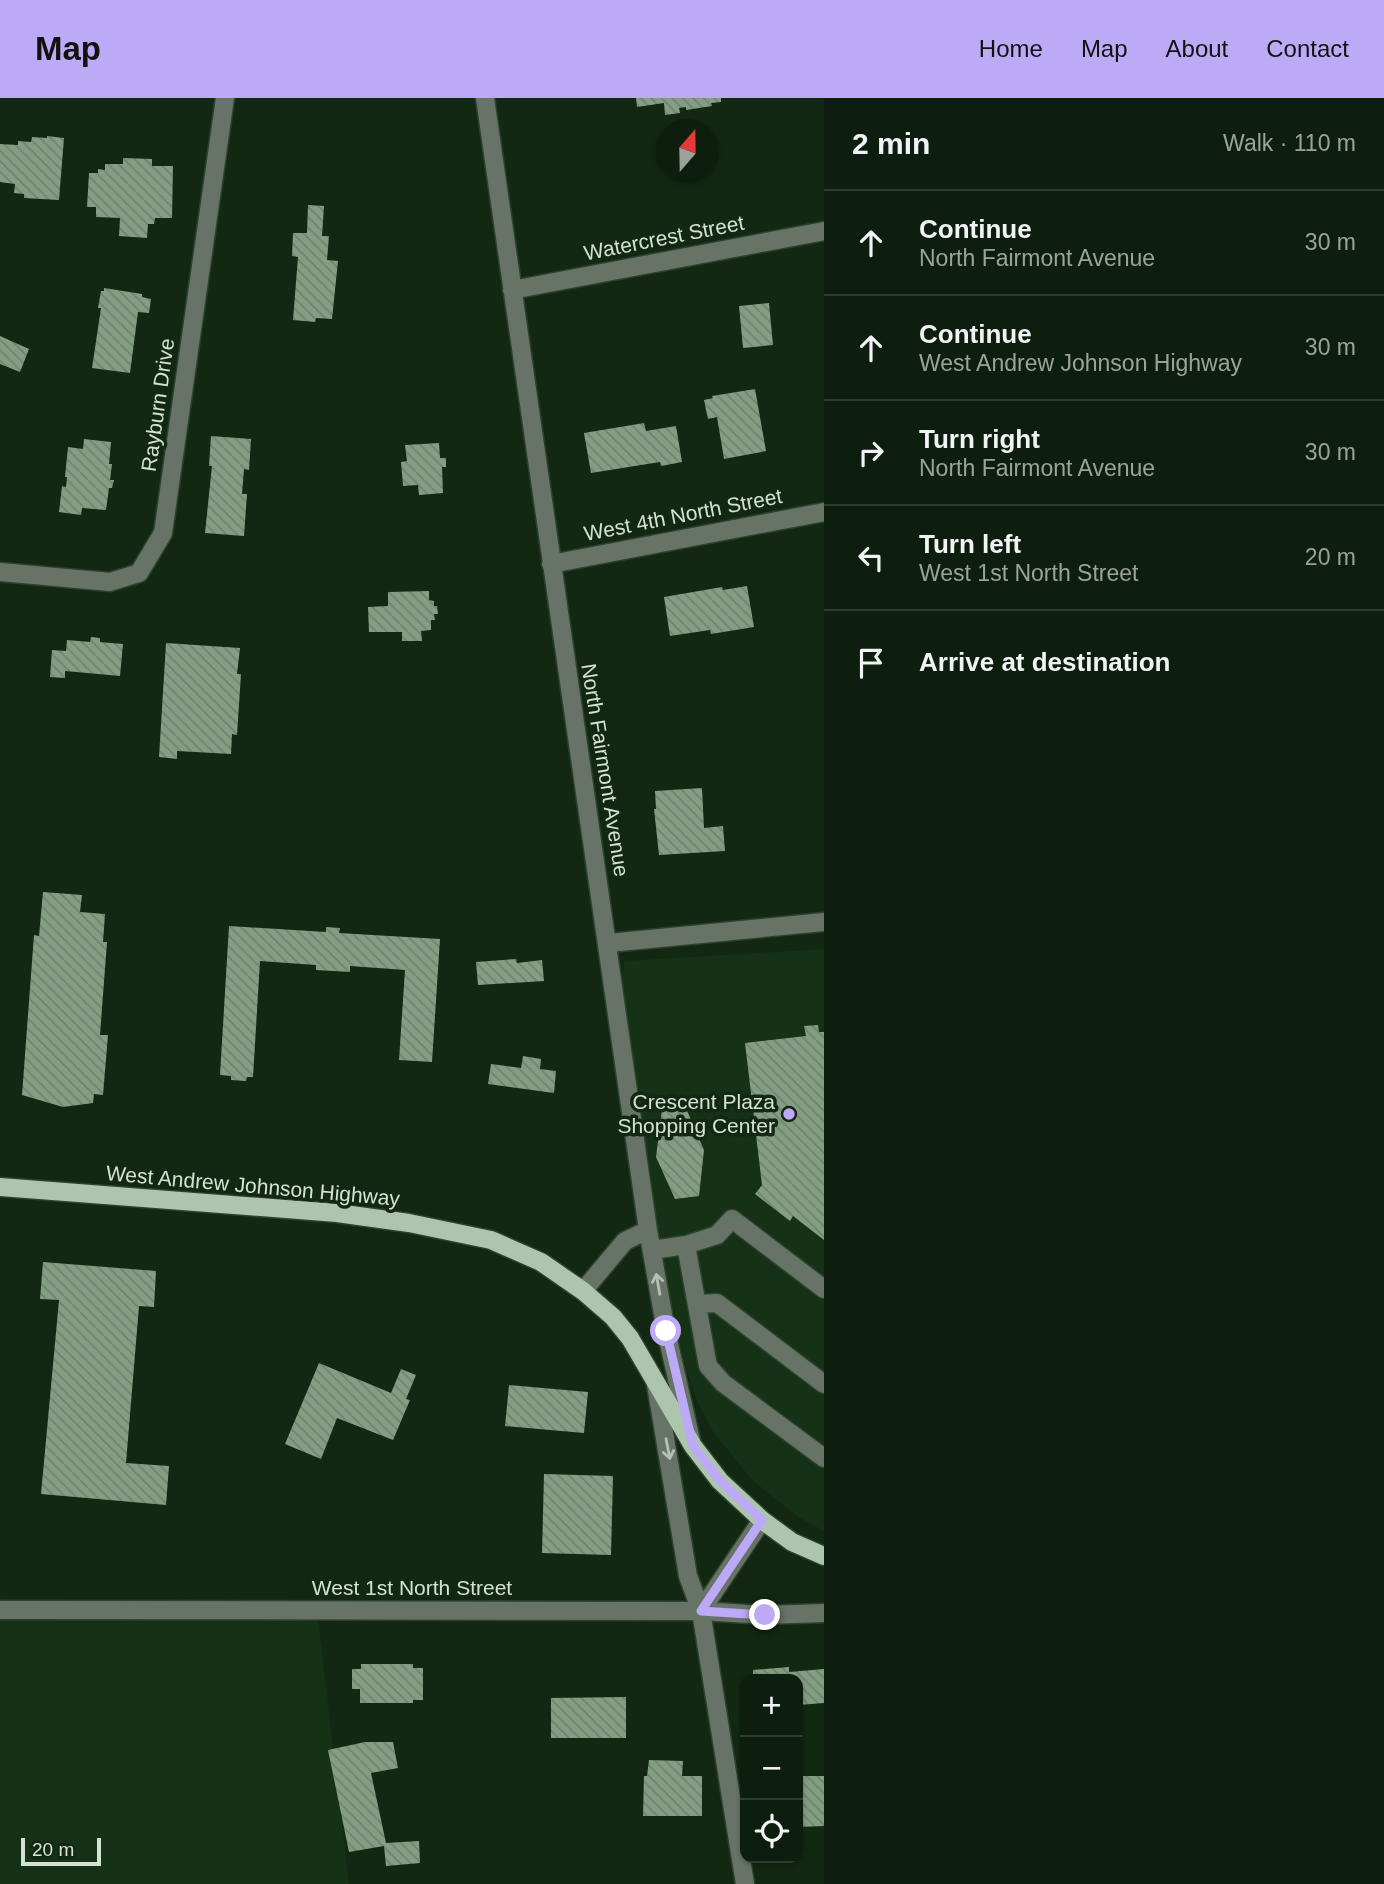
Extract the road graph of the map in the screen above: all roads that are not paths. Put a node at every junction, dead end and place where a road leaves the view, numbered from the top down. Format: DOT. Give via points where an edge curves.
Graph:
graph roads {
  1 [pos="225,98"];
  2 [pos="485,98"];
  3 [pos="824,231"];
  4 [pos="512,290"];
  5 [pos="824,512"];
  6 [pos="551,564"];
  7 [pos="0,572"];
  8 [pos="824,922"];
  9 [pos="609,943"];
  10 [pos="0,1187"];
  11 [pos="648,1230"];
  12 [pos="686,1245"];
  13 [pos="652,1250"];
  14 [pos="824,1289"];
  15 [pos="583,1291"];
  16 [pos="697,1304"];
  17 [pos="656,1382"];
  18 [pos="824,1384"];
  19 [pos="693,1446"];
  20 [pos="824,1458"];
  21 [pos="762,1520"];
  22 [pos="824,1556"];
  23 [pos="0,1610"];
  24 [pos="701,1611"];
  25 [pos="824,1613"];
  26 [pos="745,1884"];
  1 -- 7 [label="street, Rayburn Drive" via="163,533 139,573 110,582"];
  2 -- 4 [label="street, North Fairmont Avenue"];
  3 -- 4 [label="street, Watercrest Street"];
  4 -- 6 [label="street, North Fairmont Avenue"];
  5 -- 6 [label="street, West 4th North Street"];
  6 -- 9 [label="street, North Fairmont Avenue"];
  8 -- 9 [label="street"];
  9 -- 11 [label="street, North Fairmont Avenue"];
  10 -- 15 [label="main road, West Andrew Johnson Highway" via="337,1213 409,1223 491,1240 541,1262"];
  11 -- 13 [label="street, North Fairmont Avenue"];
  11 -- 15 [label="street" via="625,1241"];
  12 -- 13 [label="street"];
  12 -- 14 [label="street" via="717,1236 732,1219"];
  12 -- 16 [label="street"];
  19 -- 13 [label="street, North Fairmont Avenue, one-way"];
  15 -- 17 [label="main road, West Andrew Johnson Highway" via="630,1338"];
  16 -- 18 [label="street" via="717,1303"];
  16 -- 20 [label="street" via="708,1366 723,1383"];
  17 -- 19 [label="main road, West Andrew Johnson Highway"];
  17 -- 24 [label="street, one-way" via="688,1576"];
  19 -- 21 [label="main road, West Andrew Johnson Highway" via="720,1481"];
  21 -- 22 [label="main road, West Andrew Johnson Highway" via="792,1542"];
  21 -- 24 [label="street"];
  23 -- 24 [label="street, West 1st North Street"];
  24 -- 25 [label="street, West 1st North Street"];
  24 -- 26 [label="street"];
}
